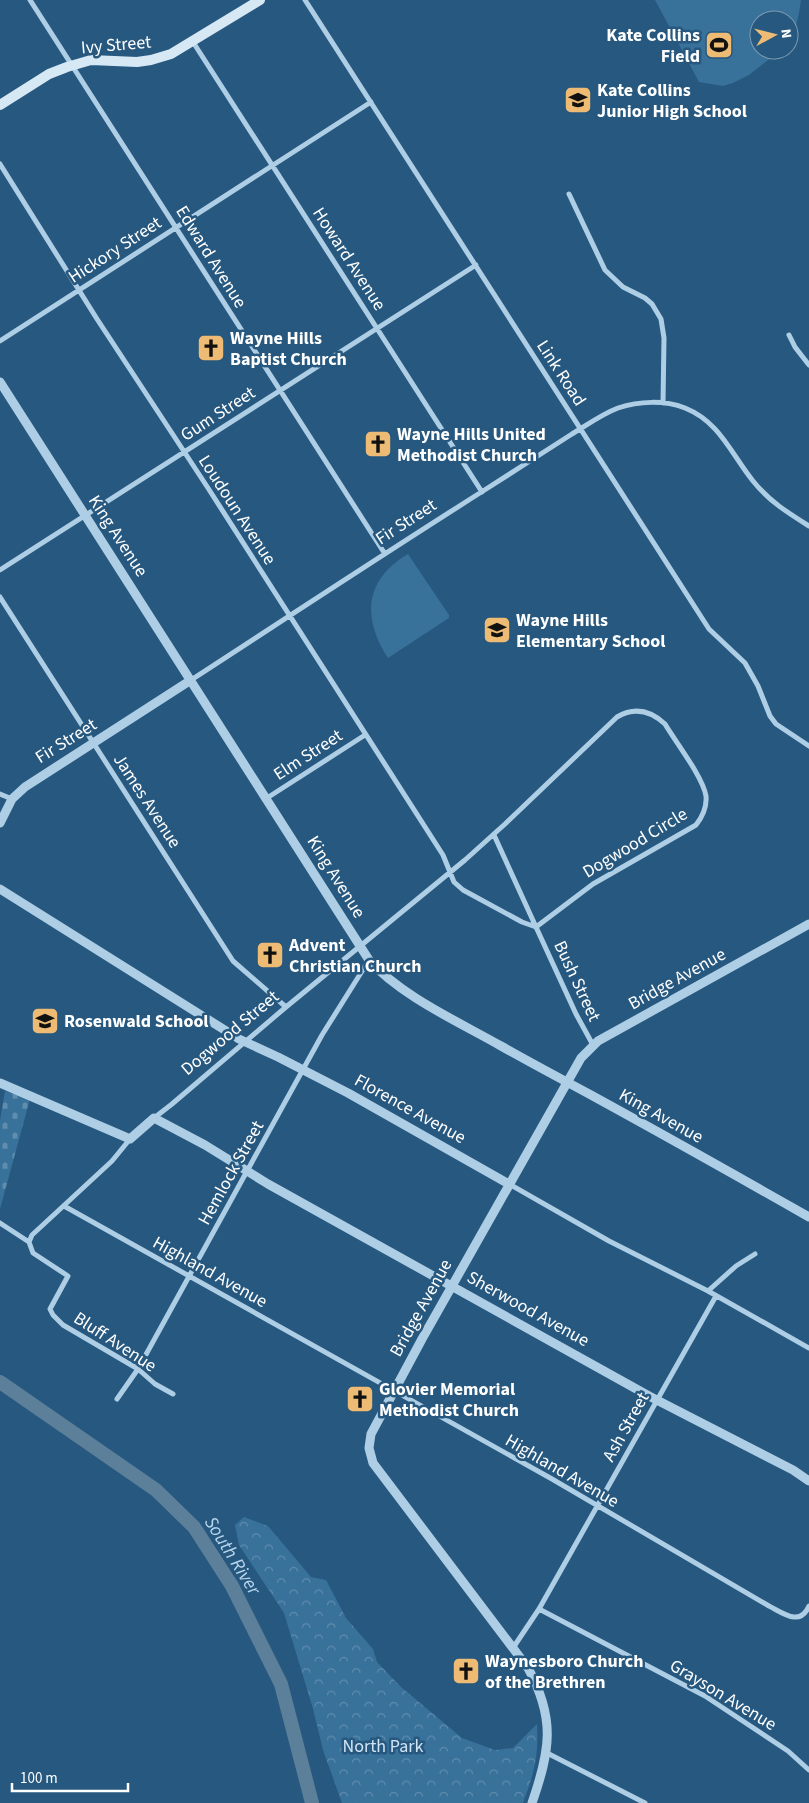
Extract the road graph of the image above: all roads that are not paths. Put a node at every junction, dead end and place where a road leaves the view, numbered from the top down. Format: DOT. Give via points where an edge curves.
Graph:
graph roads {
  1 [pos="30,0"];
  2 [pos="260,0"];
  3 [pos="305,0"];
  4 [pos="193,42"];
  5 [pos="72,65"];
  6 [pos="371,102"];
  7 [pos="0,105"];
  8 [pos="0,164"];
  9 [pos="272,165"];
  10 [pos="569,194"];
  11 [pos="176,228"];
  12 [pos="476,265"];
  13 [pos="78,290"];
  14 [pos="378,328"];
  15 [pos="789,334"];
  16 [pos="0,341"];
  17 [pos="809,365"];
  18 [pos="0,382"];
  19 [pos="280,390"];
  20 [pos="663,403"];
  21 [pos="581,429"];
  22 [pos="184,453"];
  23 [pos="482,492"];
  24 [pos="86,515"];
  25 [pos="808,524"];
  26 [pos="385,554"];
  27 [pos="0,570"];
  28 [pos="0,598"];
  29 [pos="289,616"];
  30 [pos="191,680"];
  31 [pos="365,734"];
  32 [pos="93,743"];
  33 [pos="809,746"];
  34 [pos="0,794"];
  35 [pos="267,798"];
  36 [pos="12,799"];
  37 [pos="0,823"];
  38 [pos="494,835"];
  39 [pos="450,872"];
  40 [pos="0,889"];
  41 [pos="809,924"];
  42 [pos="536,927"];
  43 [pos="361,947"];
  44 [pos="370,960"];
  45 [pos="286,1007"];
  46 [pos="245,1042"];
  47 [pos="593,1045"];
  48 [pos="303,1070"];
  49 [pos="566,1082"];
  50 [pos="0,1083"];
  51 [pos="154,1118"];
  52 [pos="130,1139"];
  53 [pos="247,1171"];
  54 [pos="509,1184"];
  55 [pos="64,1206"];
  56 [pos="809,1217"];
  57 [pos="0,1223"];
  58 [pos="29,1242"];
  59 [pos="755,1254"];
  60 [pos="189,1276"];
  61 [pos="452,1286"];
  62 [pos="708,1291"];
  63 [pos="716,1296"];
  64 [pos="809,1348"];
  65 [pos="138,1370"];
  66 [pos="393,1390"];
  67 [pos="173,1394"];
  68 [pos="116,1399"];
  69 [pos="657,1400"];
  70 [pos="809,1481"];
  71 [pos="597,1506"];
  72 [pos="809,1606"];
  73 [pos="539,1609"];
  74 [pos="513,1648"];
  75 [pos="547,1752"];
  76 [pos="809,1770"];
  77 [pos="532,1803"];
  78 [pos="645,1803"];
  1 -- 5 [label="street, Edward Avenue"];
  2 -- 4 [label="main road, Ivy Street"];
  3 -- 6 [label="street, Link Road"];
  4 -- 5 [label="main road, Ivy Street" via="151,60 98,60"];
  4 -- 9 [label="street, Howard Avenue"];
  5 -- 7 [label="main road, Ivy Street" via="49,74"];
  5 -- 11 [label="street, Edward Avenue"];
  6 -- 9 [label="street, Hickory Street"];
  6 -- 12 [label="street, Link Road"];
  8 -- 13 [label="street, Loudoun Avenue"];
  9 -- 11 [label="street, Hickory Street"];
  9 -- 14 [label="street, Howard Avenue"];
  10 -- 20 [label="street" via="605,270 623,287 652,304 661,319 664,338"];
  11 -- 13 [label="street, Hickory Street"];
  11 -- 19 [label="street, Edward Avenue"];
  12 -- 14 [label="street, Gum Street"];
  12 -- 21 [label="street, Link Road"];
  13 -- 16 [label="street, Hickory Street"];
  13 -- 22 [label="street, Loudoun Avenue"];
  14 -- 19 [label="street, Gum Street"];
  14 -- 23 [label="street, Howard Avenue"];
  15 -- 17 [label="street"];
  18 -- 24 [label="street, King Avenue"];
  19 -- 22 [label="street, Gum Street"];
  19 -- 26 [label="street, Edward Avenue"];
  20 -- 21 [label="street, Fir Street" via="622,407"];
  20 -- 25 [label="street, Fir Street" via="686,409 710,423 765,494"];
  21 -- 23 [label="street, Fir Street"];
  21 -- 33 [label="street, Link Road" via="709,629 745,663 770,716 783,730"];
  22 -- 24 [label="street, Gum Street"];
  22 -- 29 [label="street, Loudoun Avenue"];
  23 -- 26 [label="street, Fir Street"];
  24 -- 27 [label="street, Gum Street"];
  24 -- 30 [label="street, King Avenue"];
  26 -- 29 [label="street, Fir Street"];
  28 -- 32 [label="street, James Avenue"];
  29 -- 30 [label="street, Fir Street"];
  29 -- 31 [label="street, Loudoun Avenue"];
  30 -- 32 [label="street, Fir Street"];
  30 -- 35 [label="street, King Avenue"];
  31 -- 35 [label="street, Elm Street"];
  31 -- 39 [label="street, Loudoun Avenue" via="443,855"];
  32 -- 36 [label="street, Fir Street"];
  32 -- 45 [label="street, James Avenue" via="233,961"];
  34 -- 36 [label="street"];
  35 -- 43 [label="street, King Avenue"];
  36 -- 37 [label="street"];
  38 -- 39 [label="street, Dogwood Street"];
  38 -- 42 [label="street, Bush Street"];
  38 -- 42 [label="street, Dogwood Circle" via="617,717 632,710 652,714 665,724 704,788 706,804 696,825 593,884"];
  39 -- 42 [label="street, Bush Street" via="454,882 463,890"];
  39 -- 43 [label="street, Dogwood Street"];
  40 -- 46 [label="street, Florence Avenue"];
  41 -- 47 [label="street, Bridge Avenue"];
  42 -- 47 [label="street, Bush Street"];
  43 -- 44 [label="street, King Avenue"];
  43 -- 45 [label="street, Dogwood Street"];
  44 -- 48 [label="street, Hemlock Street"];
  44 -- 49 [label="street, King Avenue" via="397,986"];
  45 -- 46 [label="street, Dogwood Street"];
  46 -- 48 [label="street, Florence Avenue"];
  46 -- 51 [label="street, Dogwood Street"];
  47 -- 49 [label="street, Bridge Avenue"];
  48 -- 53 [label="street, Hemlock Street"];
  48 -- 54 [label="street, Florence Avenue" via="348,1092"];
  49 -- 54 [label="street, Bridge Avenue"];
  49 -- 56 [label="street, King Avenue"];
  50 -- 52 [label="street"];
  51 -- 52 [label="street, Dogwood Street"];
  51 -- 53 [label="street, Sherwood Avenue"];
  52 -- 55 [label="street, Dogwood Street" via="112,1161"];
  53 -- 60 [label="street, Hemlock Street"];
  53 -- 61 [label="street, Sherwood Avenue"];
  54 -- 61 [label="street, Bridge Avenue"];
  54 -- 62 [label="street, Florence Avenue" via="609,1241"];
  55 -- 58 [label="street, Dogwood Street" via="32,1235"];
  55 -- 60 [label="street, Highland Avenue"];
  57 -- 58 [label="street"];
  58 -- 65 [label="street, Bluff Avenue" via="33,1253 68,1276 50,1308 53,1315 63,1325"];
  59 -- 62 [label="street"];
  60 -- 65 [label="street, Hemlock Street"];
  60 -- 66 [label="street, Highland Avenue"];
  61 -- 66 [label="street, Bridge Avenue"];
  61 -- 69 [label="street, Sherwood Avenue"];
  62 -- 63 [label="street, Florence Avenue"];
  63 -- 64 [label="street, Florence Avenue"];
  63 -- 69 [label="street, Ash Street"];
  65 -- 67 [label="street, Bluff Avenue"];
  65 -- 68 [label="street, Hemlock Street"];
  66 -- 71 [label="street, Highland Avenue"];
  66 -- 74 [label="street, Bridge Avenue" via="370,1434 368,1448 373,1463"];
  69 -- 70 [label="street, Sherwood Avenue"];
  69 -- 71 [label="street, Ash Street"];
  71 -- 72 [label="street, Highland Avenue" via="791,1617 801,1616"];
  71 -- 73 [label="street, Ash Street"];
  73 -- 74 [label="street, Ash Street"];
  73 -- 76 [label="street, Grayson Avenue" via="705,1696 788,1751"];
  74 -- 75 [label="street, Bridge Avenue" via="528,1668 541,1695 547,1725"];
  75 -- 77 [label="street, Bridge Avenue"];
  75 -- 78 [label="street"];
}
